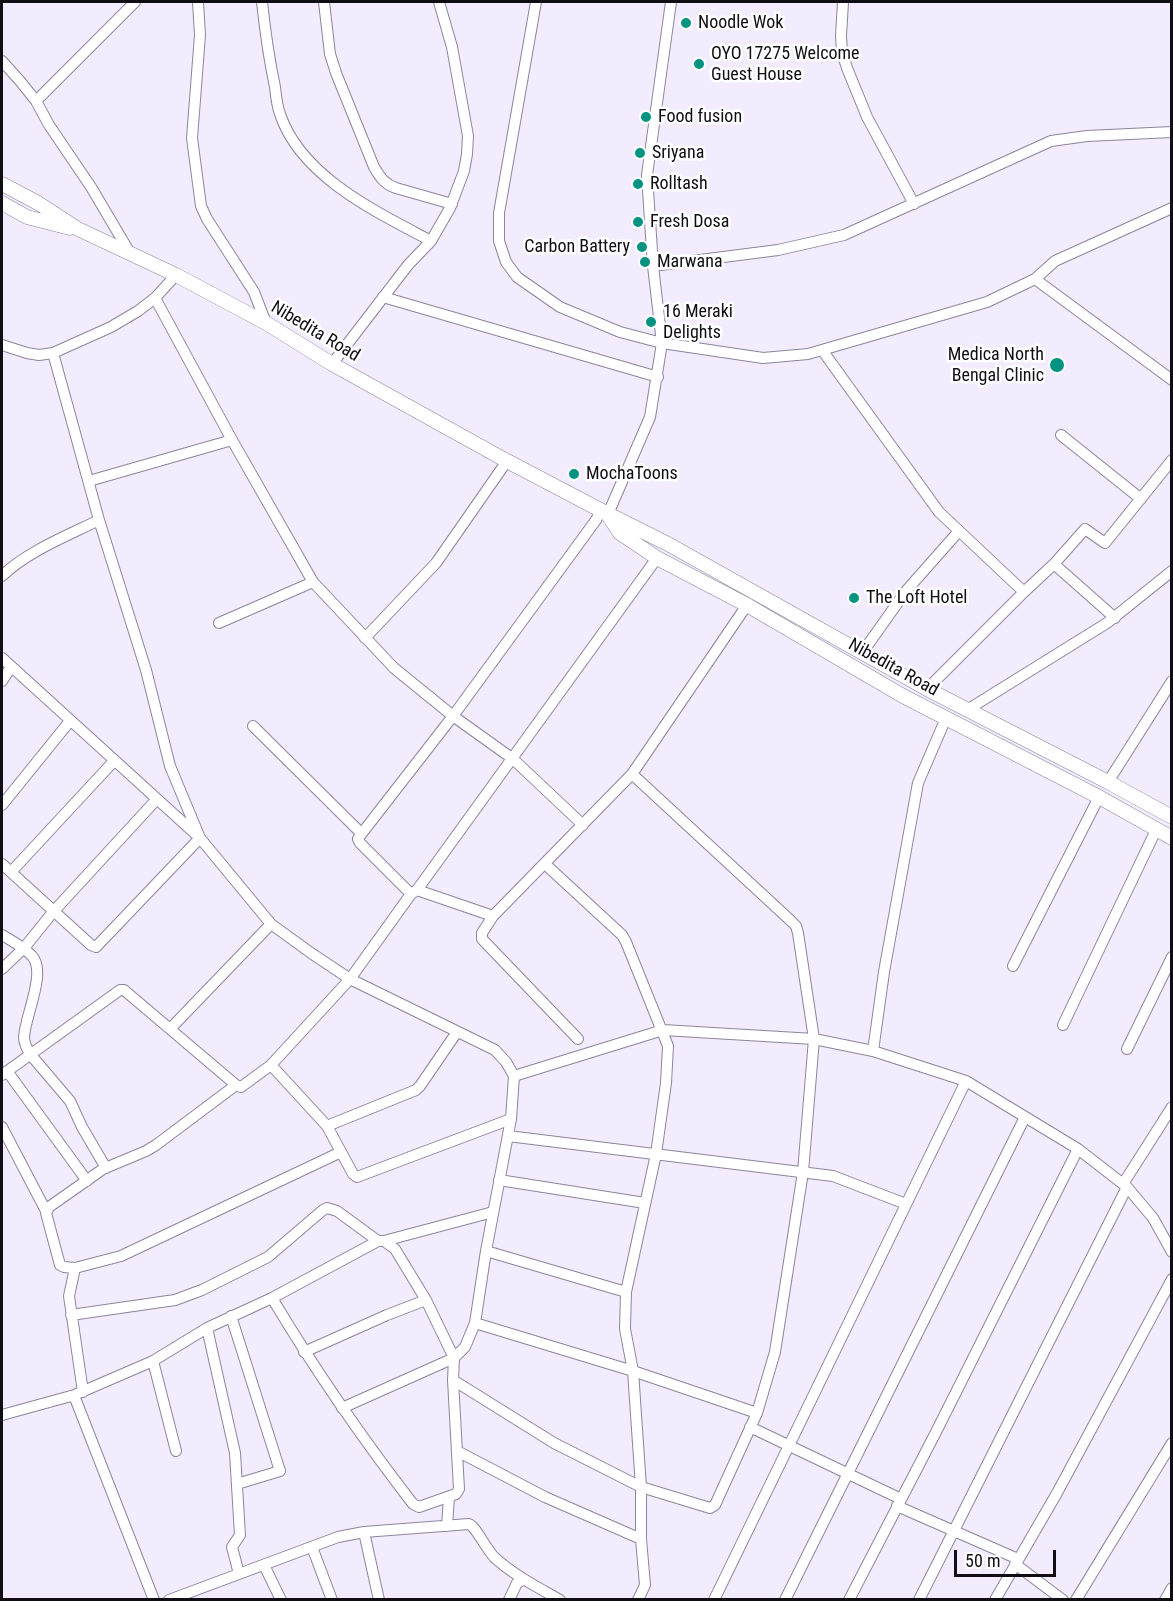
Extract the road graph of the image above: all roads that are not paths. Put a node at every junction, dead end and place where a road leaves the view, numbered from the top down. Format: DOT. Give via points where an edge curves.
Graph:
graph roads {
  1 [pos="135,2"];
  2 [pos="198,2"];
  3 [pos="262,2"];
  4 [pos="324,2"];
  5 [pos="439,2"];
  6 [pos="536,2"];
  7 [pos="671,2"];
  8 [pos="843,2"];
  9 [pos="2,61"];
  10 [pos="36,101"];
  11 [pos="1172,132"];
  12 [pos="2,184"];
  13 [pos="2,203"];
  14 [pos="452,204"];
  15 [pos="914,204"];
  16 [pos="1172,208"];
  17 [pos="78,229"];
  18 [pos="431,241"];
  19 [pos="130,253"];
  20 [pos="653,266"];
  21 [pos="176,276"];
  22 [pos="1035,279"];
  23 [pos="383,297"];
  24 [pos="155,298"];
  25 [pos="266,323"];
  26 [pos="662,343"];
  27 [pos="2,345"];
  28 [pos="822,350"];
  29 [pos="53,353"];
  30 [pos="332,364"];
  31 [pos="657,377"];
  32 [pos="1172,380"];
  33 [pos="1061,435"];
  34 [pos="232,440"];
  35 [pos="1172,460"];
  36 [pos="507,461"];
  37 [pos="90,481"];
  38 [pos="1141,499"];
  39 [pos="604,512"];
  40 [pos="99,520"];
  41 [pos="959,531"];
  42 [pos="657,558"];
  43 [pos="1054,564"];
  44 [pos="1172,571"];
  45 [pos="2,576"];
  46 [pos="313,582"];
  47 [pos="1024,592"];
  48 [pos="747,605"];
  49 [pos="1115,618"];
  50 [pos="219,623"];
  51 [pos="365,638"];
  52 [pos="862,653"];
  53 [pos="2,658"];
  54 [pos="11,667"];
  55 [pos="2,681"];
  56 [pos="1172,681"];
  57 [pos="927,689"];
  58 [pos="967,710"];
  59 [pos="453,716"];
  60 [pos="946,718"];
  61 [pos="70,721"];
  62 [pos="253,726"];
  63 [pos="513,759"];
  64 [pos="114,761"];
  65 [pos="632,774"];
  66 [pos="1108,782"];
  67 [pos="1099,797"];
  68 [pos="157,799"];
  69 [pos="2,805"];
  70 [pos="1172,817"];
  71 [pos="584,825"];
  72 [pos="1156,830"];
  73 [pos="361,834"];
  74 [pos="200,838"];
  75 [pos="1172,838"];
  76 [pos="2,864"];
  77 [pos="545,864"];
  78 [pos="11,872"];
  79 [pos="414,892"];
  80 [pos="53,912"];
  81 [pos="493,916"];
  82 [pos="271,924"];
  83 [pos="2,935"];
  84 [pos="24,948"];
  85 [pos="1172,957"];
  86 [pos="1013,966"];
  87 [pos="2,969"];
  88 [pos="350,979"];
  89 [pos="1063,1024"];
  90 [pos="170,1029"];
  91 [pos="663,1030"];
  92 [pos="457,1032"];
  93 [pos="578,1039"];
  94 [pos="814,1039"];
  95 [pos="1126,1049"];
  96 [pos="873,1051"];
  97 [pos="30,1054"];
  98 [pos="271,1065"];
  99 [pos="4,1073"];
  100 [pos="514,1076"];
  101 [pos="966,1081"];
  102 [pos="236,1085"];
  103 [pos="1172,1107"];
  104 [pos="1025,1117"];
  105 [pos="511,1119"];
  106 [pos="327,1126"];
  107 [pos="2,1127"];
  108 [pos="508,1136"];
  109 [pos="1078,1149"];
  110 [pos="341,1152"];
  111 [pos="656,1154"];
  112 [pos="106,1168"];
  113 [pos="803,1172"];
  114 [pos="499,1180"];
  115 [pos="87,1181"];
  116 [pos="1125,1185"];
  117 [pos="645,1203"];
  118 [pos="906,1204"];
  119 [pos="46,1211"];
  120 [pos="493,1212"];
  121 [pos="381,1241"];
  122 [pos="486,1251"];
  123 [pos="1172,1251"];
  124 [pos="75,1268"];
  125 [pos="1172,1279"];
  126 [pos="626,1292"];
  127 [pos="272,1298"];
  128 [pos="426,1300"];
  129 [pos="71,1315"];
  130 [pos="231,1316"];
  131 [pos="475,1323"];
  132 [pos="207,1328"];
  133 [pos="304,1352"];
  134 [pos="454,1358"];
  135 [pos="153,1361"];
  136 [pos="633,1371"];
  137 [pos="453,1380"];
  138 [pos="78,1394"];
  139 [pos="342,1408"];
  140 [pos="757,1413"];
  141 [pos="2,1415"];
  142 [pos="750,1427"];
  143 [pos="1172,1443"];
  144 [pos="789,1445"];
  145 [pos="177,1451"];
  146 [pos="457,1451"];
  147 [pos="848,1473"];
  148 [pos="237,1484"];
  149 [pos="641,1487"];
  150 [pos="449,1497"];
  151 [pos="899,1502"];
  152 [pos="447,1526"];
  153 [pos="954,1530"];
  154 [pos="364,1532"];
  155 [pos="640,1539"];
  156 [pos="312,1547"];
  157 [pos="1017,1562"];
  158 [pos="264,1565"];
  159 [pos="239,1574"];
  160 [pos="523,1580"];
  161 [pos="1172,1588"];
  162 [pos="154,1599"];
  163 [pos="170,1599"];
  164 [pos="281,1599"];
  165 [pos="332,1599"];
  166 [pos="378,1599"];
  167 [pos="509,1599"];
  168 [pos="560,1599"];
  169 [pos="638,1599"];
  170 [pos="714,1599"];
  171 [pos="785,1599"];
  172 [pos="849,1599"];
  173 [pos="919,1599"];
  174 [pos="995,1599"];
  175 [pos="1063,1599"];
  176 [pos="1076,1599"];
  177 [pos="1165,1599"];
  1 -- 10 [label="street"];
  2 -- 25 [label="street" via="200,35 192,138 201,206 254,292"];
  3 -- 18 [label="street" via="280,114 298,148 325,177 356,201"];
  4 -- 14 [label="street" via="336,73 381,179 396,188"];
  5 -- 14 [label="street" via="452,47 468,136 464,171"];
  6 -- 26 [label="street" via="500,213 499,241 506,262 517,277 560,307 620,332"];
  7 -- 20 [label="street" via="647,175"];
  8 -- 15 [label="street" via="841,36 847,68 867,117"];
  9 -- 10 [label="street"];
  10 -- 19 [label="street"];
  11 -- 15 [label="street" via="1051,141"];
  12 -- 17 [label="street, Nibedita Road"];
  13 -- 17 [label="street" via="27,217"];
  14 -- 18 [label="street"];
  15 -- 20 [label="street" via="844,235 778,250"];
  16 -- 22 [label="street" via="1055,261"];
  17 -- 19 [label="street, Nibedita Road"];
  18 -- 23 [label="street"];
  19 -- 21 [label="street, Nibedita Road"];
  20 -- 26 [label="street"];
  21 -- 24 [label="street"];
  21 -- 25 [label="street, Nibedita Road"];
  22 -- 28 [label="street" via="987,302"];
  22 -- 32 [label="street"];
  23 -- 30 [label="street"];
  23 -- 31 [label="street"];
  24 -- 29 [label="street" via="111,327"];
  24 -- 34 [label="street"];
  25 -- 30 [label="street, Nibedita Road"];
  26 -- 28 [label="street" via="763,358"];
  26 -- 31 [label="street"];
  27 -- 29 [label="street" via="39,355"];
  28 -- 41 [label="street" via="935,507"];
  29 -- 37 [label="street"];
  30 -- 36 [label="street, Nibedita Road"];
  31 -- 39 [label="street" via="650,417"];
  33 -- 38 [label="street"];
  34 -- 37 [label="street"];
  34 -- 46 [label="street"];
  35 -- 38 [label="street"];
  36 -- 39 [label="street, Nibedita Road"];
  36 -- 51 [label="street" via="436,563"];
  37 -- 40 [label="street"];
  38 -- 43 [label="street" via="1105,543 1085,529"];
  39 -- 42 [label="street, Nibedita Road" via="620,533"];
  39 -- 52 [label="street, Nibedita Road"];
  39 -- 59 [label="street"];
  40 -- 45 [label="street" via="12,566"];
  40 -- 74 [label="street" via="146,670 170,766"];
  41 -- 47 [label="street"];
  41 -- 52 [label="street" via="906,591"];
  42 -- 48 [label="street, Nibedita Road"];
  42 -- 63 [label="street"];
  43 -- 47 [label="street"];
  43 -- 49 [label="street"];
  44 -- 49 [label="street"];
  46 -- 50 [label="street"];
  46 -- 51 [label="street"];
  47 -- 57 [label="street"];
  48 -- 60 [label="street, Nibedita Road"];
  48 -- 65 [label="street"];
  49 -- 58 [label="street"];
  51 -- 59 [label="street" via="394,668"];
  52 -- 57 [label="street, Nibedita Road"];
  53 -- 54 [label="street"];
  54 -- 55 [label="street"];
  54 -- 61 [label="street"];
  56 -- 66 [label="street"];
  57 -- 58 [label="street, Nibedita Road"];
  58 -- 66 [label="street, Nibedita Road"];
  59 -- 63 [label="street"];
  59 -- 73 [label="street"];
  60 -- 67 [label="street, Nibedita Road"];
  60 -- 96 [label="street" via="918,783"];
  61 -- 64 [label="street"];
  61 -- 69 [label="street"];
  62 -- 73 [label="street"];
  63 -- 71 [label="street"];
  63 -- 79 [label="street"];
  64 -- 68 [label="street"];
  64 -- 78 [label="street"];
  65 -- 71 [label="street"];
  65 -- 94 [label="street" via="796,926"];
  66 -- 67 [label="street"];
  66 -- 70 [label="street, Nibedita Road"];
  67 -- 72 [label="street, Nibedita Road"];
  67 -- 86 [label="street"];
  68 -- 74 [label="street"];
  68 -- 80 [label="street"];
  71 -- 77 [label="street"];
  72 -- 75 [label="street, Nibedita Road"];
  72 -- 89 [label="street"];
  73 -- 79 [label="street" via="360,843"];
  74 -- 80 [label="street" via="96,946"];
  74 -- 82 [label="street"];
  76 -- 78 [label="street"];
  77 -- 81 [label="street"];
  77 -- 91 [label="street" via="622,935"];
  78 -- 80 [label="street"];
  79 -- 81 [label="street"];
  79 -- 88 [label="street"];
  80 -- 84 [label="street"];
  81 -- 93 [label="street" via="482,939"];
  82 -- 88 [label="street"];
  82 -- 90 [label="street"];
  83 -- 84 [label="street"];
  84 -- 87 [label="street"];
  84 -- 97 [label="street" via="34,957 38,971 24,1037"];
  85 -- 95 [label="street"];
  88 -- 92 [label="street"];
  88 -- 98 [label="street"];
  90 -- 97 [label="street" via="122,990"];
  90 -- 102 [label="street"];
  91 -- 94 [label="street"];
  91 -- 100 [label="street"];
  91 -- 111 [label="street" via="668,1046 666,1083"];
  92 -- 100 [label="street" via="495,1050"];
  92 -- 106 [label="street" via="416,1090"];
  94 -- 96 [label="street"];
  94 -- 113 [label="street"];
  96 -- 101 [label="street"];
  97 -- 99 [label="street"];
  97 -- 112 [label="street" via="70,1101"];
  98 -- 102 [label="street" via="241,1087"];
  98 -- 106 [label="street"];
  99 -- 115 [label="street"];
  100 -- 105 [label="street"];
  101 -- 104 [label="street"];
  101 -- 118 [label="street"];
  102 -- 112 [label="street" via="156,1145"];
  103 -- 116 [label="street"];
  104 -- 109 [label="street"];
  104 -- 147 [label="street"];
  105 -- 108 [label="street"];
  105 -- 110 [label="street" via="357,1177"];
  106 -- 110 [label="street"];
  107 -- 119 [label="street"];
  108 -- 111 [label="street"];
  108 -- 114 [label="street"];
  109 -- 116 [label="street"];
  109 -- 151 [label="street"];
  110 -- 124 [label="street" via="121,1256"];
  111 -- 113 [label="street"];
  111 -- 117 [label="street"];
  112 -- 115 [label="street"];
  113 -- 118 [label="street" via="839,1178"];
  113 -- 140 [label="street" via="775,1352"];
  114 -- 117 [label="street"];
  114 -- 120 [label="street"];
  115 -- 119 [label="street"];
  116 -- 123 [label="street" via="1153,1218"];
  116 -- 153 [label="street"];
  117 -- 126 [label="street"];
  118 -- 144 [label="street"];
  119 -- 124 [label="street" via="59,1264"];
  120 -- 121 [label="street"];
  120 -- 122 [label="street"];
  121 -- 127 [label="street"];
  121 -- 128 [label="street" via="395,1250"];
  121 -- 129 [label="street" via="327,1208 268,1257 202,1290 175,1300"];
  122 -- 126 [label="street"];
  122 -- 131 [label="street"];
  124 -- 129 [label="street" via="69,1296"];
  125 -- 157 [label="street"];
  126 -- 136 [label="street" via="626,1329"];
  127 -- 130 [label="street"];
  127 -- 133 [label="street"];
  128 -- 133 [label="street"];
  128 -- 134 [label="street"];
  129 -- 138 [label="street"];
  130 -- 132 [label="street"];
  130 -- 148 [label="street" via="280,1471"];
  131 -- 134 [label="street" via="465,1347"];
  131 -- 136 [label="street"];
  132 -- 135 [label="street"];
  132 -- 148 [label="street" via="235,1453"];
  133 -- 139 [label="street"];
  134 -- 137 [label="street"];
  134 -- 139 [label="street"];
  135 -- 138 [label="street"];
  135 -- 145 [label="street"];
  136 -- 140 [label="street"];
  136 -- 149 [label="street"];
  137 -- 146 [label="street"];
  137 -- 149 [label="street" via="554,1443"];
  138 -- 141 [label="street"];
  138 -- 162 [label="street" via="75,1398"];
  139 -- 150 [label="street" via="414,1505"];
  140 -- 142 [label="street"];
  142 -- 144 [label="street"];
  142 -- 149 [label="street" via="712,1507"];
  143 -- 176 [label="street"];
  144 -- 147 [label="street"];
  144 -- 170 [label="street"];
  146 -- 150 [label="street" via="459,1489"];
  146 -- 155 [label="street" via="545,1497"];
  147 -- 151 [label="street"];
  147 -- 171 [label="street"];
  148 -- 159 [label="street" via="240,1535 232,1547"];
  149 -- 155 [label="street"];
  150 -- 152 [label="street"];
  151 -- 153 [label="street"];
  151 -- 172 [label="street"];
  152 -- 154 [label="street"];
  152 -- 160 [label="street" via="472,1525 490,1553"];
  153 -- 157 [label="street"];
  153 -- 173 [label="street"];
  154 -- 156 [label="street"];
  154 -- 166 [label="street"];
  155 -- 169 [label="street" via="645,1584"];
  156 -- 158 [label="street"];
  156 -- 165 [label="street"];
  157 -- 174 [label="street"];
  157 -- 175 [label="street"];
  158 -- 159 [label="street"];
  158 -- 164 [label="street"];
  159 -- 163 [label="street"];
  160 -- 167 [label="street" via="517,1583"];
  160 -- 168 [label="street"];
  161 -- 177 [label="street"];
}
